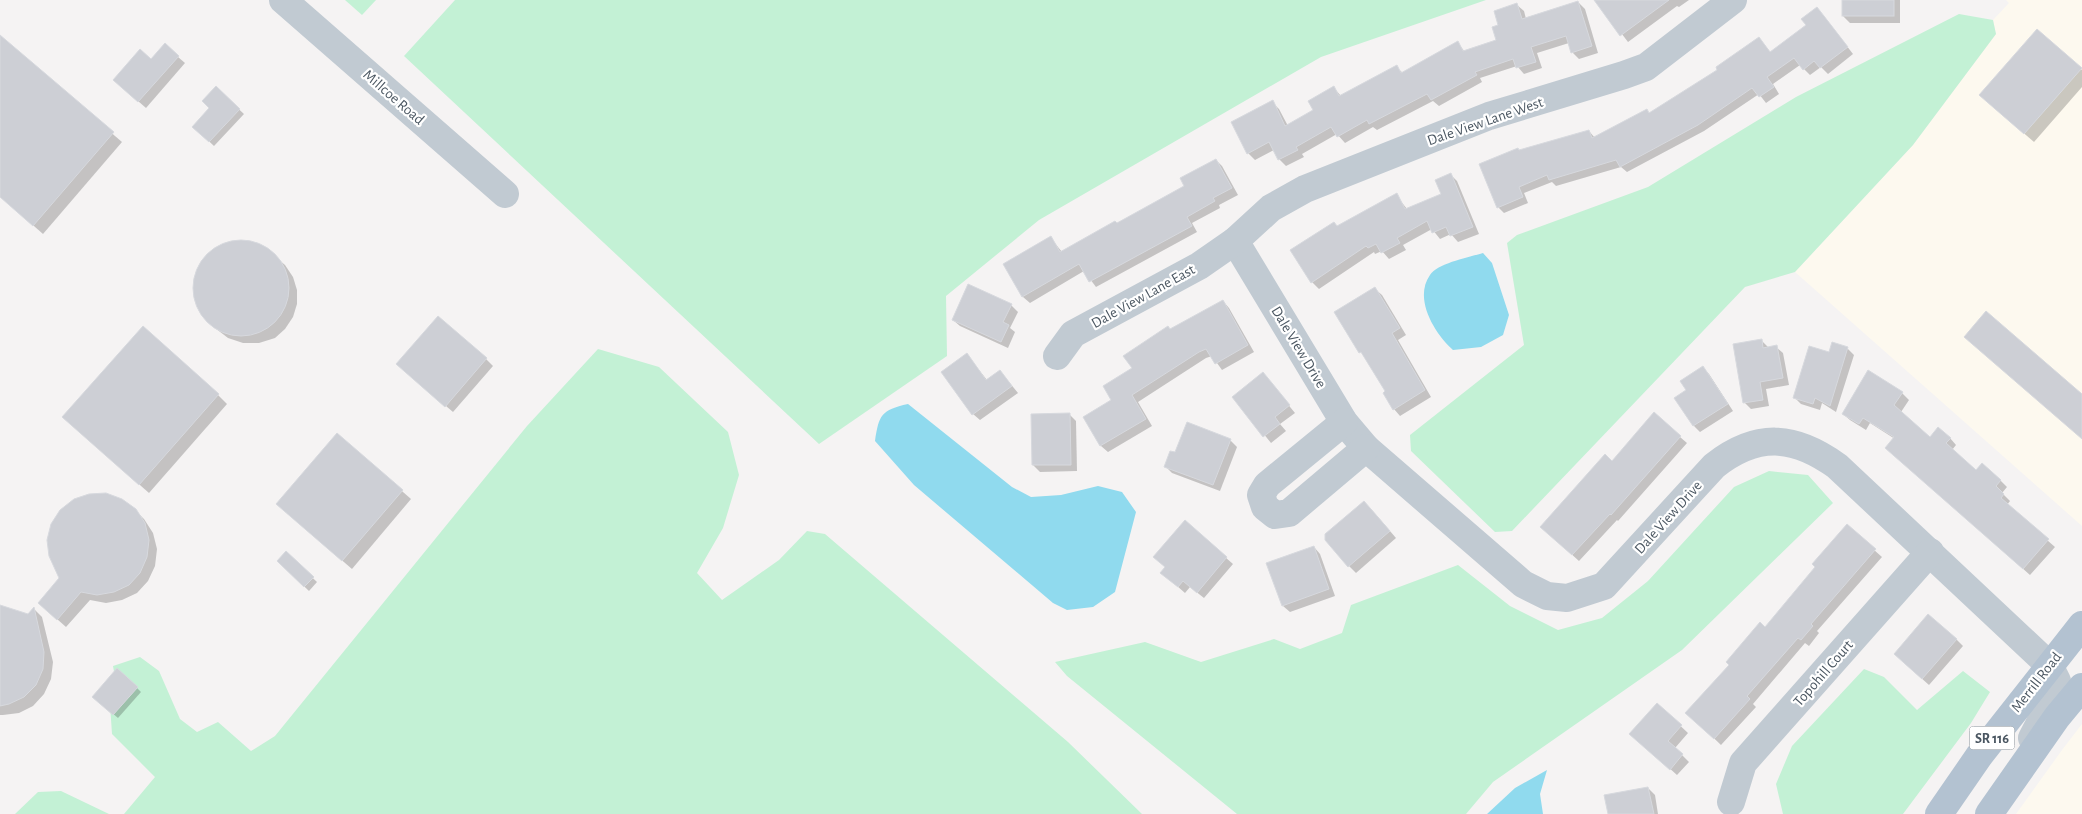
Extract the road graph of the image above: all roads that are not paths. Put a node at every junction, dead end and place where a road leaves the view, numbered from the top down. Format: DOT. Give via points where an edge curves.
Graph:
graph roads {
  1 [pos="283,0"];
  2 [pos="1733,0"];
  3 [pos="505,194"];
  4 [pos="1236,241"];
  5 [pos="1057,356"];
  6 [pos="1344,422"];
  7 [pos="1366,448"];
  8 [pos="1930,552"];
  9 [pos="2082,625"];
  10 [pos="2049,665"];
  11 [pos="2082,687"];
  12 [pos="2005,789"];
  13 [pos="1731,802"];
  14 [pos="1939,814"];
  15 [pos="1988,814"];
  1 -- 3 [label="street, Millcoe Road"];
  2 -- 4 [label="street, Dale View Lane West" via="1646,67 1489,116 1305,189 1271,208"];
  4 -- 5 [label="street, Dale View Lane East" via="1199,266 1072,334"];
  4 -- 6 [label="street, Dale View Drive"];
  6 -- 7 [label="street, Dale View Drive"];
  6 -- 7 [label="street" via="1267,485 1261,495 1266,506 1275,515 1289,513"];
  7 -- 8 [label="street, Dale View Drive" via="1524,584 1547,596 1567,598 1604,586 1714,466 1729,454 1765,442 1801,445 1818,453 1837,466"];
  8 -- 10 [label="street, Dale View Drive"];
  8 -- 13 [label="street, Topohill Court" via="1743,763"];
  9 -- 10 [label="main road, Merrill Road / SR 116"];
  10 -- 12 [label="street" via="2057,681 2054,696"];
  10 -- 14 [label="main road, Merrill Road / SR 116"];
  11 -- 12 [label="main road, SR 116"];
  12 -- 15 [label="main road, SR 116"];
}
